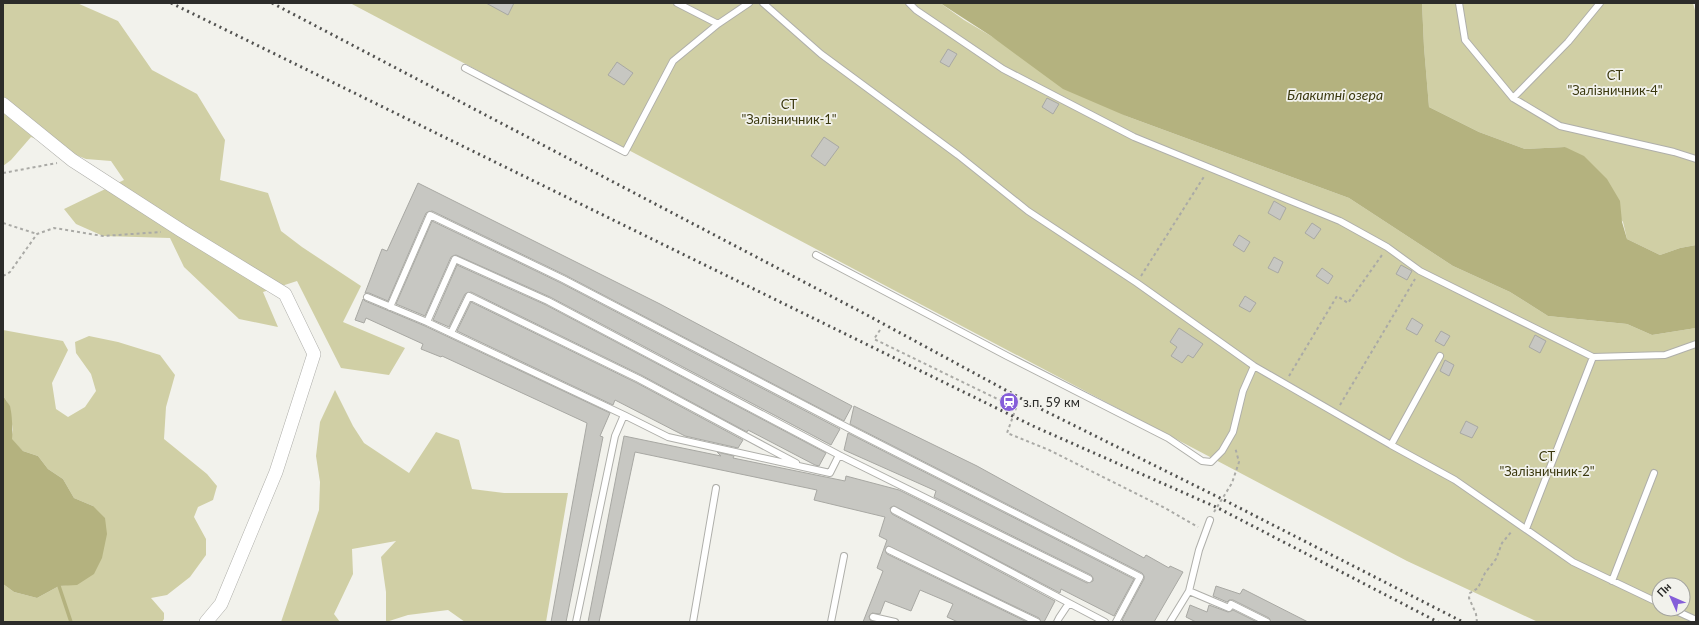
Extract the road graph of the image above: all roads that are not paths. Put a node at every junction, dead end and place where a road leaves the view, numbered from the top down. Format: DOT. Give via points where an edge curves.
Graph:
graph roads {
  1 [pos="677,3"];
  2 [pos="749,3"];
  3 [pos="763,3"];
  4 [pos="909,3"];
  5 [pos="1459,3"];
  6 [pos="1600,3"];
  7 [pos="718,24"];
  8 [pos="465,68"];
  9 [pos="1513,98"];
  10 [pos="3,104"];
  11 [pos="1696,159"];
  12 [pos="816,255"];
  13 [pos="367,297"];
  14 [pos="390,307"];
  15 [pos="427,322"];
  16 [pos="452,333"];
  17 [pos="1696,344"];
  18 [pos="1440,356"];
  19 [pos="1593,358"];
  20 [pos="1254,366"];
  21 [pos="624,415"];
  22 [pos="1391,445"];
  23 [pos="839,455"];
  24 [pos="804,467"];
  25 [pos="1654,473"];
  26 [pos="716,488"];
  27 [pos="894,510"];
  28 [pos="1210,520"];
  29 [pos="1526,529"];
  30 [pos="889,550"];
  31 [pos="844,556"];
  32 [pos="1089,580"];
  33 [pos="1612,581"];
  34 [pos="1188,591"];
  35 [pos="1651,599"];
  36 [pos="1069,603"];
  37 [pos="873,617"];
  38 [pos="1173,621"];
  39 [pos="206,622"];
  40 [pos="576,622"];
  41 [pos="693,622"];
  42 [pos="831,622"];
  43 [pos="896,622"];
  44 [pos="1037,622"];
  45 [pos="1058,622"];
  46 [pos="1105,622"];
  47 [pos="1116,622"];
  48 [pos="1267,622"];
  1 -- 7 [label="lane"];
  2 -- 7 [label="lane"];
  3 -- 20 [label="lane" via="821,54 958,155 1028,211 1137,283"];
  4 -- 19 [label="lane" via="1003,69 1134,137 1340,221 1387,247 1420,271"];
  5 -- 9 [label="lane" via="1465,40"];
  6 -- 9 [label="lane" via="1568,42"];
  7 -- 8 [label="lane" via="673,61 625,152"];
  9 -- 11 [label="lane" via="1560,126"];
  10 -- 39 [label="street" via="72,160 285,294 314,354 276,472 221,604"];
  12 -- 20 [label="lane" via="1168,438 1202,461 1211,462 1222,451 1233,432 1242,390"];
  13 -- 14 [label="lane"];
  14 -- 15 [label="lane"];
  14 -- 47 [label="lane" via="430,216 563,279 1140,577"];
  15 -- 16 [label="lane"];
  15 -- 23 [label="lane" via="455,259 548,301"];
  16 -- 21 [label="lane"];
  16 -- 24 [label="lane" via="469,296 639,379"];
  17 -- 19 [label="lane" via="1665,355"];
  18 -- 22 [label="lane"];
  19 -- 29 [label="lane"];
  20 -- 22 [label="lane"];
  21 -- 24 [label="lane" via="668,437"];
  21 -- 40 [label="lane" via="614,436"];
  22 -- 29 [label="lane" via="1455,480"];
  23 -- 24 [label="lane" via="830,473"];
  23 -- 32 [label="lane"];
  25 -- 33 [label="lane"];
  26 -- 41 [label="lane"];
  27 -- 36 [label="lane"];
  28 -- 34 [label="lane"];
  29 -- 33 [label="lane" via="1573,562"];
  30 -- 44 [label="lane"];
  31 -- 42 [label="lane"];
  33 -- 35 [label="lane"];
  34 -- 38 [label="lane"];
  34 -- 48 [label="lane" via="1229,608 1231,604"];
  36 -- 45 [label="lane"];
  36 -- 46 [label="lane"];
  37 -- 43 [label="lane"];
}
